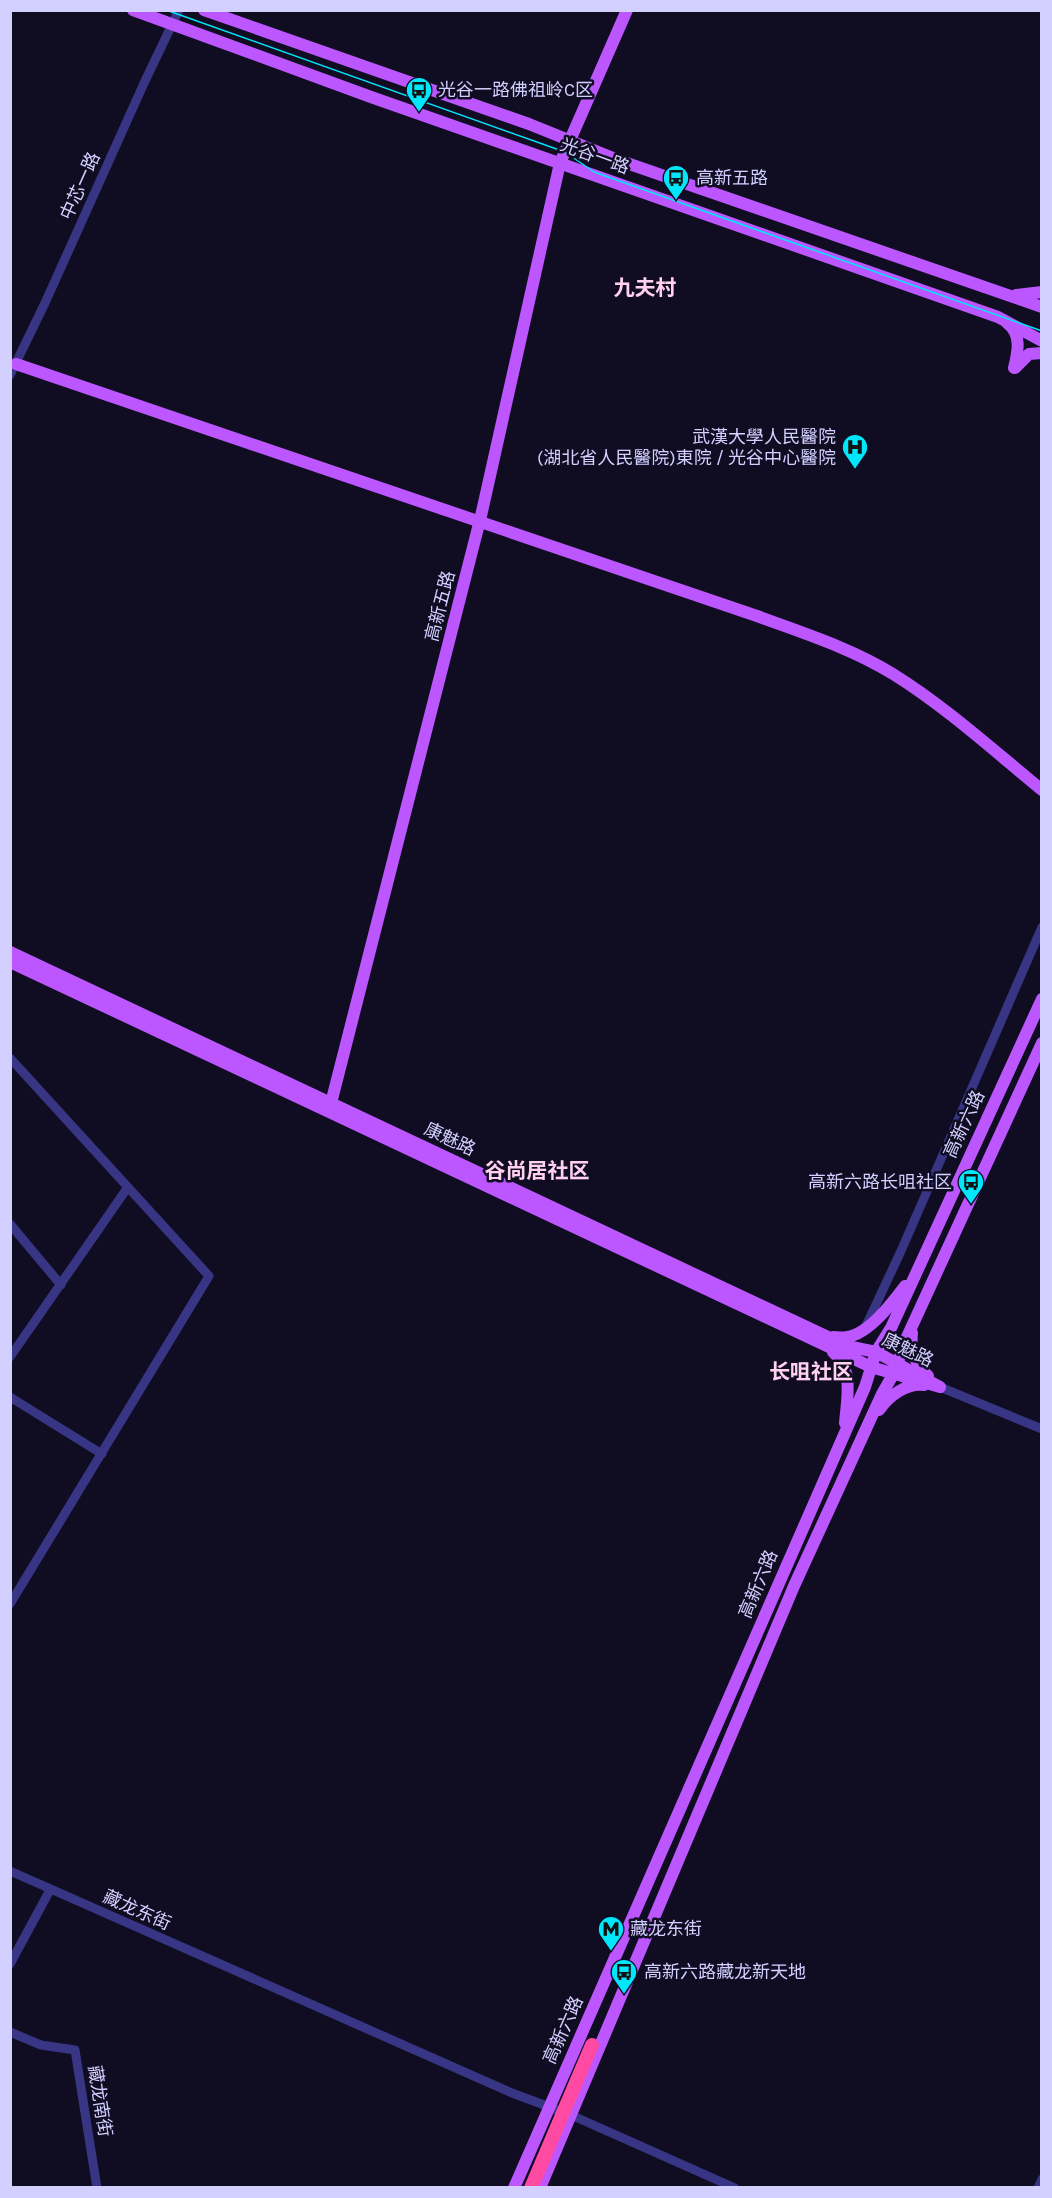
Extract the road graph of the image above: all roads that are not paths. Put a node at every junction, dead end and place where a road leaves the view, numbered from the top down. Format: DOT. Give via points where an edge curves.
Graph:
graph roads {
  1 [pos="133,10"];
  2 [pos="179,10"];
  3 [pos="204,10"];
  4 [pos="627,10"];
  5 [pos="174,25"];
  6 [pos="570,140"];
  7 [pos="560,163"];
  8 [pos="1041,292"];
  9 [pos="1013,296"];
  10 [pos="1041,307"];
  11 [pos="998,317"];
  12 [pos="1041,341"];
  13 [pos="1041,353"];
  14 [pos="15,366"];
  15 [pos="480,519"];
  16 [pos="1041,782"];
  17 [pos="1041,790"];
  18 [pos="1041,927"];
  19 [pos="10,952"];
  20 [pos="10,962"];
  21 [pos="1041,999"];
  22 [pos="1041,1043"];
  23 [pos="10,1058"];
  24 [pos="331,1107"];
  25 [pos="128,1187"];
  26 [pos="10,1224"];
  27 [pos="916,1273"];
  28 [pos="61,1285"];
  29 [pos="912,1326"];
  30 [pos="865,1328"];
  31 [pos="824,1340"];
  32 [pos="876,1352"];
  33 [pos="10,1357"];
  34 [pos="871,1367"];
  35 [pos="896,1368"];
  36 [pos="940,1387"];
  37 [pos="10,1397"];
  38 [pos="1041,1429"];
  39 [pos="844,1432"];
  40 [pos="862,1437"];
  41 [pos="102,1454"];
  42 [pos="10,1604"];
  43 [pos="10,1871"];
  44 [pos="50,1890"];
  45 [pos="10,1964"];
  46 [pos="10,2032"];
  47 [pos="592,2045"];
  48 [pos="549,2107"];
  49 [pos="571,2115"];
  50 [pos="1041,2179"];
  51 [pos="97,2187"];
  52 [pos="514,2187"];
  53 [pos="531,2187"];
  54 [pos="540,2187"];
  55 [pos="735,2187"];
  56 [pos="1038,2187"];
  1 -- 5 [label="main road, 光谷一路"];
  2 -- 5 [label="street, 中芯一路"];
  3 -- 6 [label="main road, 光谷一路"];
  4 -- 6 [label="main road, 高新五路"];
  5 -- 7 [label="main road, 光谷一路"];
  5 -- 14 [label="street, 中芯一路"];
  6 -- 7 [label="main road, 高新五路"];
  6 -- 9 [label="main road, 光谷一路" via="640,168"];
  7 -- 11 [label="main road, 光谷一路"];
  7 -- 15 [label="main road, 高新五路"];
  8 -- 9 [label="main road"];
  9 -- 10 [label="main road, 光谷一路"];
  11 -- 12 [label="main road, 光谷一路"];
  11 -- 13 [label="main road" via="1011,325 1018,339 1014,369 1029,354"];
  14 -- 15 [label="main road"];
  15 -- 16 [label="main road" via="759,610 835,639 895,668 946,704"];
  15 -- 17 [label="main road" via="833,645 900,679"];
  15 -- 24 [label="main road, 高新五路"];
  18 -- 30 [label="street"];
  19 -- 24 [label="main road, 康魅路"];
  20 -- 24 [label="main road, 康魅路"];
  21 -- 27 [label="main road, 高新六路"];
  22 -- 29 [label="main road, 高新六路"];
  23 -- 25 [label="street"];
  24 -- 31 [label="main road, 康魅路"];
  25 -- 28 [label="street"];
  25 -- 41 [label="street" via="209,1276"];
  26 -- 28 [label="street"];
  27 -- 30 [label="main road" via="885,1311"];
  27 -- 32 [label="main road, 高新六路"];
  28 -- 33 [label="street"];
  29 -- 35 [label="main road, 高新六路"];
  29 -- 36 [label="main road" via="915,1360"];
  30 -- 31 [label="main road" via="848,1337"];
  31 -- 32 [label="main road, 康魅路"];
  31 -- 34 [label="main road, 康魅路"];
  31 -- 39 [label="main road" via="839,1357 848,1382"];
  32 -- 34 [label="main road, 高新六路"];
  32 -- 35 [label="main road, 康魅路"];
  34 -- 35 [label="main road, 康魅路"];
  34 -- 39 [label="main road, 高新六路"];
  35 -- 36 [label="main road, 康魅路"];
  35 -- 40 [label="main road, 高新六路"];
  36 -- 38 [label="street, 康魅路"];
  36 -- 40 [label="main road" via="919,1384 895,1394 880,1408"];
  37 -- 41 [label="street"];
  39 -- 48 [label="main road, 高新六路"];
  40 -- 49 [label="main road, 高新六路" via="794,1586"];
  41 -- 42 [label="street"];
  43 -- 44 [label="street, 藏龙东街"];
  44 -- 45 [label="street"];
  44 -- 48 [label="street, 藏龙东街"];
  46 -- 51 [label="street, 藏龙南街" via="41,2045 75,2050"];
  47 -- 53 [label="highway, bridge"];
  48 -- 49 [label="street, 藏龙东街"];
  48 -- 52 [label="main road, 高新六路"];
  49 -- 54 [label="main road, 高新六路"];
  49 -- 55 [label="street, 藏龙东街"];
  50 -- 56 [label="street"];
}
